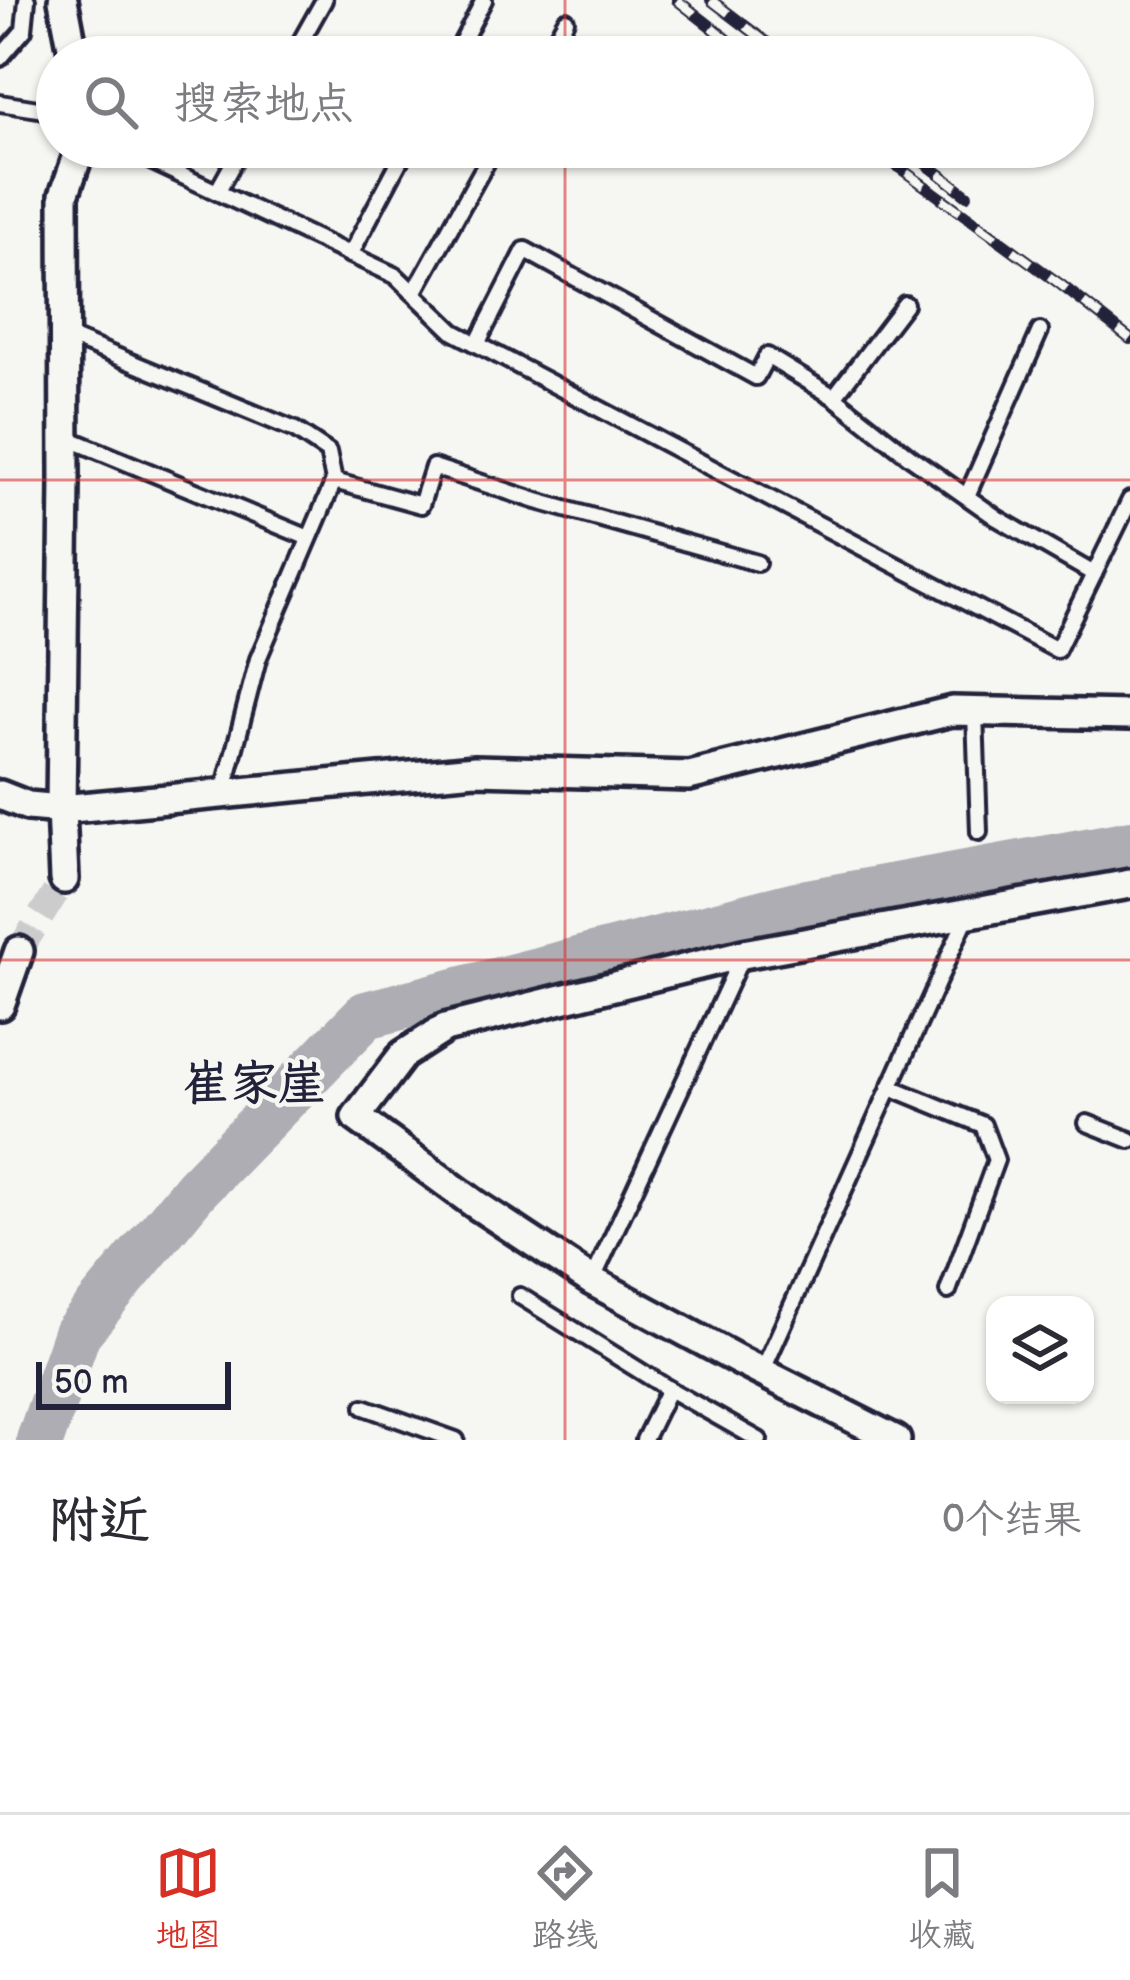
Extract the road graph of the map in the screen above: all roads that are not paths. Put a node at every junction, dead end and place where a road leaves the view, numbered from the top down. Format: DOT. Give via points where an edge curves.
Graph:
graph roads {
  1 [pos="27,0"];
  2 [pos="63,0"];
  3 [pos="324,0"];
  4 [pos="484,0"];
  5 [pos="566,20"];
  6 [pos="70,36"];
  7 [pos="304,36"];
  8 [pos="465,36"];
  9 [pos="557,36"];
  10 [pos="0,58"];
  11 [pos="0,104"];
  12 [pos="36,109"];
  13 [pos="74,168"];
  14 [pos="166,168"];
  15 [pos="230,168"];
  16 [pos="396,168"];
  17 [pos="483,168"];
  18 [pos="217,192"];
  19 [pos="350,255"];
  20 [pos="414,293"];
  21 [pos="905,304"];
  22 [pos="1040,331"];
  23 [pos="64,335"];
  24 [pos="477,344"];
  25 [pos="834,397"];
  26 [pos="65,437"];
  27 [pos="334,481"];
  28 [pos="967,496"];
  29 [pos="1130,500"];
  30 [pos="310,538"];
  31 [pos="757,563"];
  32 [pos="1094,574"];
  33 [pos="976,712"];
  34 [pos="1130,715"];
  35 [pos="223,794"];
  36 [pos="0,795"];
  37 [pos="61,809"];
  38 [pos="979,832"];
  39 [pos="64,879"];
  40 [pos="1130,884"];
  41 [pos="969,912"];
  42 [pos="743,954"];
  43 [pos="890,1087"];
  44 [pos="1087,1123"];
  45 [pos="1130,1140"];
  46 [pos="592,1281"];
  47 [pos="948,1292"];
  48 [pos="520,1296"];
  49 [pos="762,1372"];
  50 [pos="669,1389"];
  51 [pos="364,1408"];
  52 [pos="729,1425"];
  53 [pos="456,1440"];
  54 [pos="644,1440"];
  55 [pos="722,1440"];
  56 [pos="759,1440"];
  57 [pos="896,1440"];
  1 -- 10 [label="lane" via="24,30"];
  2 -- 6 [label="street"];
  3 -- 7 [label="lane"];
  4 -- 8 [label="lane"];
  5 -- 9 [label="lane"];
  11 -- 12 [label="lane"];
  13 -- 23 [label="street" via="64,196"];
  14 -- 18 [label="lane"];
  15 -- 18 [label="lane"];
  16 -- 19 [label="lane"];
  17 -- 20 [label="lane"];
  18 -- 19 [label="lane"];
  19 -- 20 [label="lane"];
  20 -- 24 [label="lane"];
  21 -- 25 [label="lane"];
  22 -- 28 [label="lane"];
  23 -- 26 [label="street"];
  23 -- 27 [label="lane" via="295,430 328,452"];
  24 -- 25 [label="lane" via="525,250 756,377 767,356"];
  24 -- 32 [label="lane" via="1057,650"];
  25 -- 28 [label="lane"];
  26 -- 30 [label="lane"];
  26 -- 37 [label="street"];
  27 -- 30 [label="lane"];
  27 -- 31 [label="lane" via="421,505 433,467"];
  28 -- 32 [label="lane"];
  29 -- 32 [label="lane"];
  30 -- 35 [label="lane" via="258,659"];
  33 -- 34 [label="street"];
  33 -- 35 [label="street" via="689,776 475,770"];
  33 -- 38 [label="lane"];
  35 -- 37 [label="street"];
  36 -- 37 [label="street"];
  37 -- 39 [label="street"];
  40 -- 41 [label="street"];
  41 -- 42 [label="street"];
  41 -- 43 [label="lane"];
  42 -- 46 [label="lane"];
  42 -- 46 [label="street" via="445,1028 403,1055 356,1117"];
  43 -- 47 [label="lane" via="983,1125 996,1160"];
  43 -- 49 [label="lane"];
  44 -- 45 [label="lane"];
  46 -- 49 [label="street"];
  48 -- 50 [label="lane"];
  49 -- 57 [label="street"];
  50 -- 52 [label="lane"];
  50 -- 54 [label="lane"];
  51 -- 53 [label="lane"];
  52 -- 55 [label="lane"];
  52 -- 56 [label="lane"];
}
